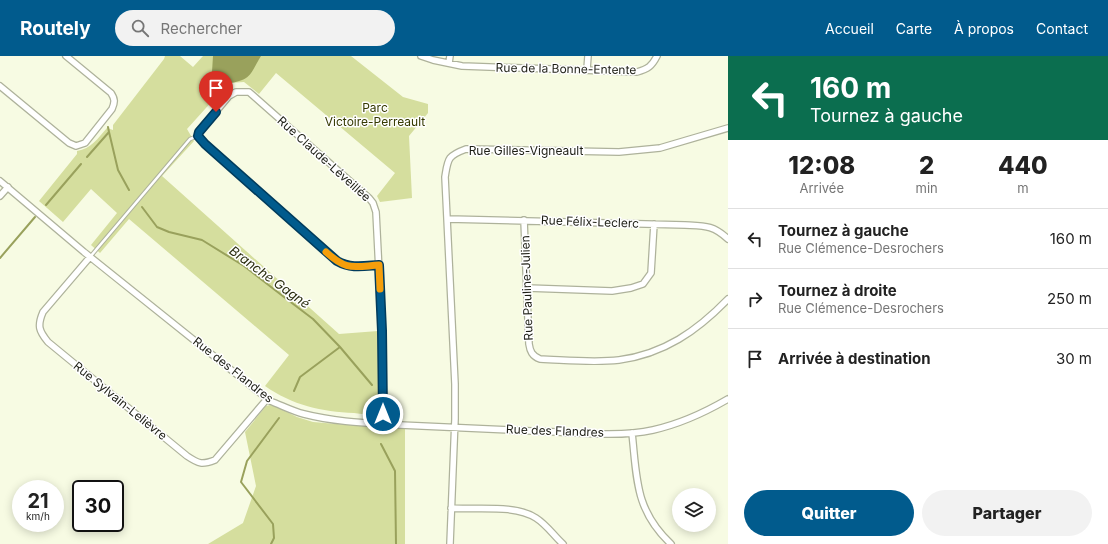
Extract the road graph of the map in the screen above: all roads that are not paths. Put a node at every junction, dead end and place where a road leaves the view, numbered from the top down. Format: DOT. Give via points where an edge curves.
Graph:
graph roads {
  1 [pos="66,56"];
  2 [pos="421,56"];
  3 [pos="450,56"];
  4 [pos="588,56"];
  5 [pos="656,56"];
  6 [pos="449,63"];
  7 [pos="587,69"];
  8 [pos="0,86"];
  9 [pos="728,128"];
  10 [pos="198,136"];
  11 [pos="0,181"];
  12 [pos="8,187"];
  13 [pos="0,196"];
  14 [pos="448,219"];
  15 [pos="524,220"];
  16 [pos="654,224"];
  17 [pos="728,239"];
  18 [pos="90,257"];
  19 [pos="379,265"];
  20 [pos="527,288"];
  21 [pos="728,299"];
  22 [pos="267,399"];
  23 [pos="728,399"];
  24 [pos="383,424"];
  25 [pos="455,428"];
  26 [pos="632,433"];
  27 [pos="451,508"];
  28 [pos="559,543"];
  29 [pos="450,544"];
  30 [pos="671,544"];
  1 -- 8 [label="street" via="114,98 112,109 86,143 76,146 69,144"];
  2 -- 6 [label="street, Rue de la Bonne-Entente"];
  3 -- 6 [label="street"];
  4 -- 7 [label="street"];
  5 -- 7 [label="street, Rue de la Bonne-Entente" via="652,65 637,72"];
  6 -- 7 [label="street, Rue de la Bonne-Entente" via="462,66"];
  9 -- 14 [label="street, Rue Gilles-Vigneault" via="660,148 619,152 466,149 454,153 447,162 445,177"];
  10 -- 18 [label="lane" via="190,139"];
  10 -- 19 [label="street" via="337,261 353,267"];
  10 -- 19 [label="street, Rue Claude-Léveillée" via="229,96 240,91 249,92 373,203 376,212"];
  11 -- 12 [label="street, Rue des Flandres"];
  12 -- 13 [label="street"];
  12 -- 18 [label="street, Rue des Flandres"];
  14 -- 15 [label="street, Rue Félix-Leclerc"];
  14 -- 25 [label="street, Rue Gilles-Vigneault" via="456,384"];
  15 -- 16 [label="street, Rue Félix-Leclerc"];
  15 -- 20 [label="street, Rue Pauline-Julien"];
  16 -- 17 [label="street, Rue Félix-Leclerc" via="708,227 716,229"];
  16 -- 20 [label="street" via="652,273 643,284 612,291"];
  18 -- 22 [label="street, Rue des Flandres"];
  18 -- 22 [label="street, Rue Sylvain-Lelièvre" via="43,312 39,321 40,332 48,342 187,456 197,463 206,464 216,460"];
  19 -- 24 [label="street, Rue Claude-Léveillée"];
  20 -- 21 [label="street, Rue Pauline-Julien" via="530,349 535,357 540,359 618,360 652,352 676,342 692,331"];
  22 -- 24 [label="street, Rue des Flandres" via="302,414 334,421"];
  23 -- 26 [label="street, Rue des Flandres" via="682,422"];
  24 -- 25 [label="street, Rue des Flandres"];
  25 -- 26 [label="street, Rue des Flandres"];
  25 -- 27 [label="street, Rue Gilles-Vigneault"];
  26 -- 30 [label="street" via="637,483 642,501 652,522"];
  27 -- 28 [label="street" via="525,513 539,520"];
  27 -- 29 [label="street, Rue Gilles-Vigneault"];
}
